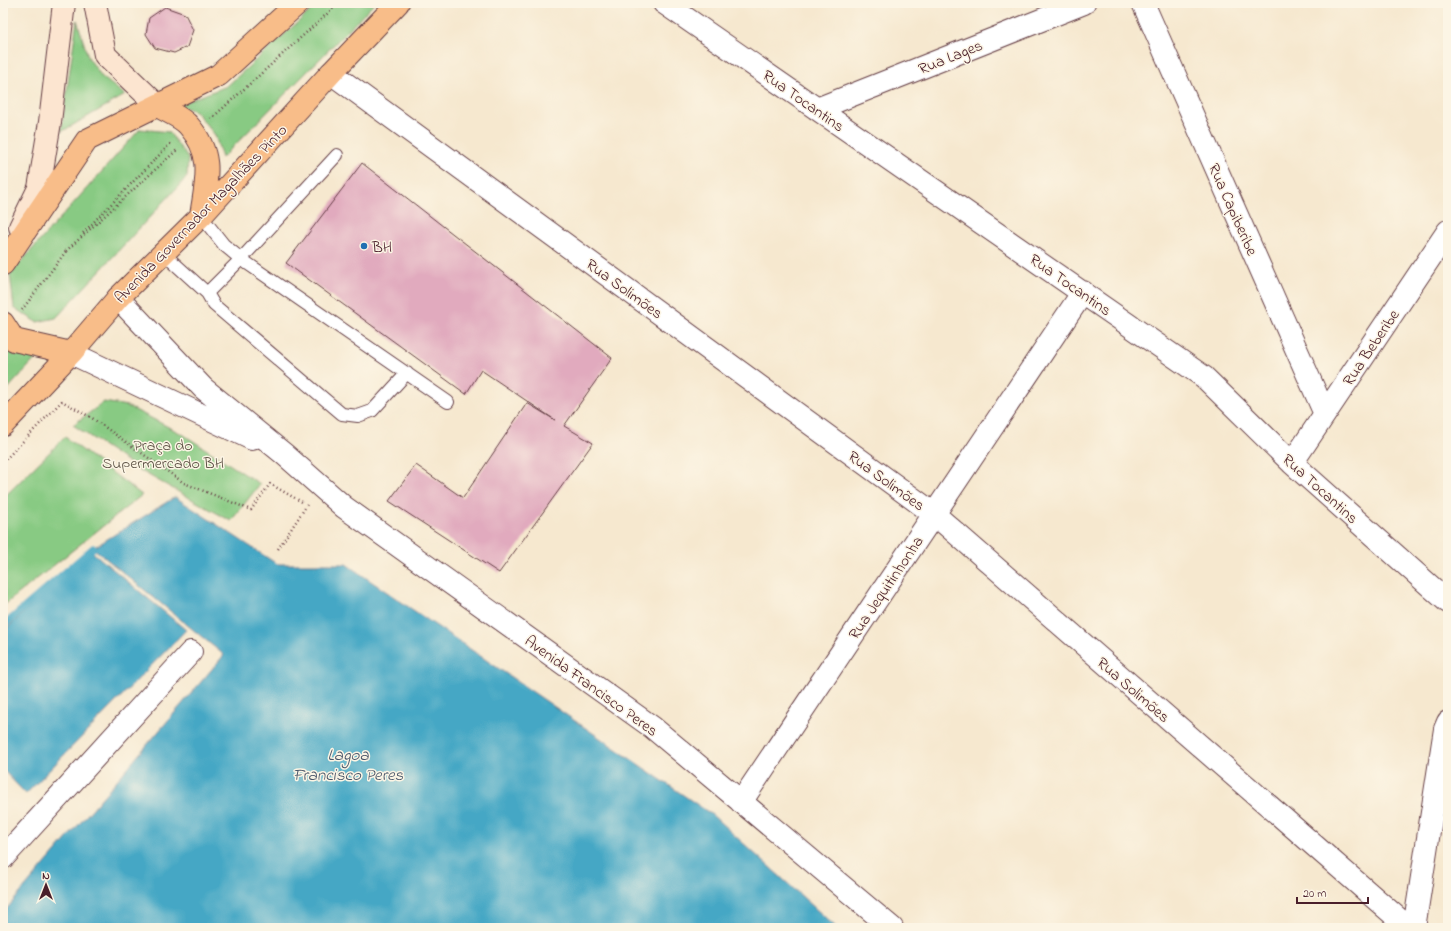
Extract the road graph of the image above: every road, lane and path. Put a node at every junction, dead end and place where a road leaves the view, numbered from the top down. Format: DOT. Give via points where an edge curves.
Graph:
graph roads {
  1 [pos="64,3"];
  2 [pos="95,3"];
  3 [pos="298,3"];
  4 [pos="398,3"];
  5 [pos="664,3"];
  6 [pos="1084,3"];
  7 [pos="1143,3"];
  8 [pos="331,73"];
  9 [pos="158,106"];
  10 [pos="817,109"];
  11 [pos="189,125"];
  12 [pos="337,155"];
  13 [pos="201,216"];
  14 [pos="1448,231"];
  15 [pos="163,253"];
  16 [pos="241,259"];
  17 [pos="3,263"];
  18 [pos="1083,292"];
  19 [pos="207,293"];
  20 [pos="118,298"];
  21 [pos="5,326"];
  22 [pos="71,353"];
  23 [pos="407,373"];
  24 [pos="448,402"];
  25 [pos="1325,414"];
  26 [pos="3,425"];
  27 [pos="284,454"];
  28 [pos="3,462"];
  29 [pos="1292,463"];
  30 [pos="307,505"];
  31 [pos="344,507"];
  32 [pos="934,514"];
  33 [pos="278,549"];
  34 [pos="1448,602"];
  35 [pos="191,652"];
  36 [pos="1448,722"];
  37 [pos="741,802"];
  38 [pos="3,858"];
  39 [pos="892,928"];
  40 [pos="1409,928"];
  41 [pos="1414,928"];
  1 -- 17 [label="street" via="50,122 39,188"];
  2 -- 9 [label="street" via="106,54"];
  3 -- 9 [label="main road" via="219,74"];
  4 -- 8 [label="main road, Avenida Governador Magalhães Pinto"];
  5 -- 10 [label="street, Rua Tocantins"];
  6 -- 10 [label="street, Rua Lages"];
  7 -- 25 [label="street, Rua Capiberibe"];
  8 -- 13 [label="main road, Avenida Governador Magalhães Pinto"];
  8 -- 32 [label="street, Rua Solimões"];
  9 -- 11 [label="main road"];
  9 -- 17 [label="main road" via="87,140"];
  10 -- 18 [label="street, Rua Tocantins"];
  11 -- 13 [label="main road" via="205,151 208,168"];
  11 -- 21 [label="path" via="66,251"];
  12 -- 16 [label="lane"];
  13 -- 15 [label="main road, Avenida Governador Magalhães Pinto"];
  13 -- 16 [label="lane" via="224,245"];
  14 -- 25 [label="street, Rua Beberibe"];
  15 -- 19 [label="lane"];
  15 -- 20 [label="main road, Avenida Governador Magalhães Pinto"];
  16 -- 19 [label="lane"];
  16 -- 23 [label="lane"];
  18 -- 29 [label="street, Rua Tocantins" via="1204,377"];
  18 -- 32 [label="street, Rua Jequitinhonha"];
  19 -- 23 [label="lane" via="214,305 342,414 358,416 372,411"];
  20 -- 22 [label="main road, Avenida Governador Magalhães Pinto"];
  20 -- 27 [label="street, Avenida Francisco Peres" via="203,388"];
  21 -- 22 [label="main road" via="14,340"];
  22 -- 26 [label="main road, Avenida Governador Magalhães Pinto"];
  22 -- 27 [label="street, Avenida Francisco Peres"];
  23 -- 24 [label="lane"];
  25 -- 29 [label="street, Rua Beberibe"];
  27 -- 31 [label="street, Avenida Francisco Peres"];
  28 -- 30 [label="path" via="62,401 92,418 184,483 251,510 270,484"];
  29 -- 34 [label="street, Rua Tocantins"];
  30 -- 31 [label="path"];
  30 -- 33 [label="path"];
  31 -- 37 [label="street, Avenida Francisco Peres" via="652,727"];
  32 -- 37 [label="street, Rua Jequitinhonha"];
  32 -- 40 [label="street, Rua Solimões"];
  35 -- 38 [label="street"];
  36 -- 41 [label="street"];
  37 -- 39 [label="street, Avenida Francisco Peres"];
}
